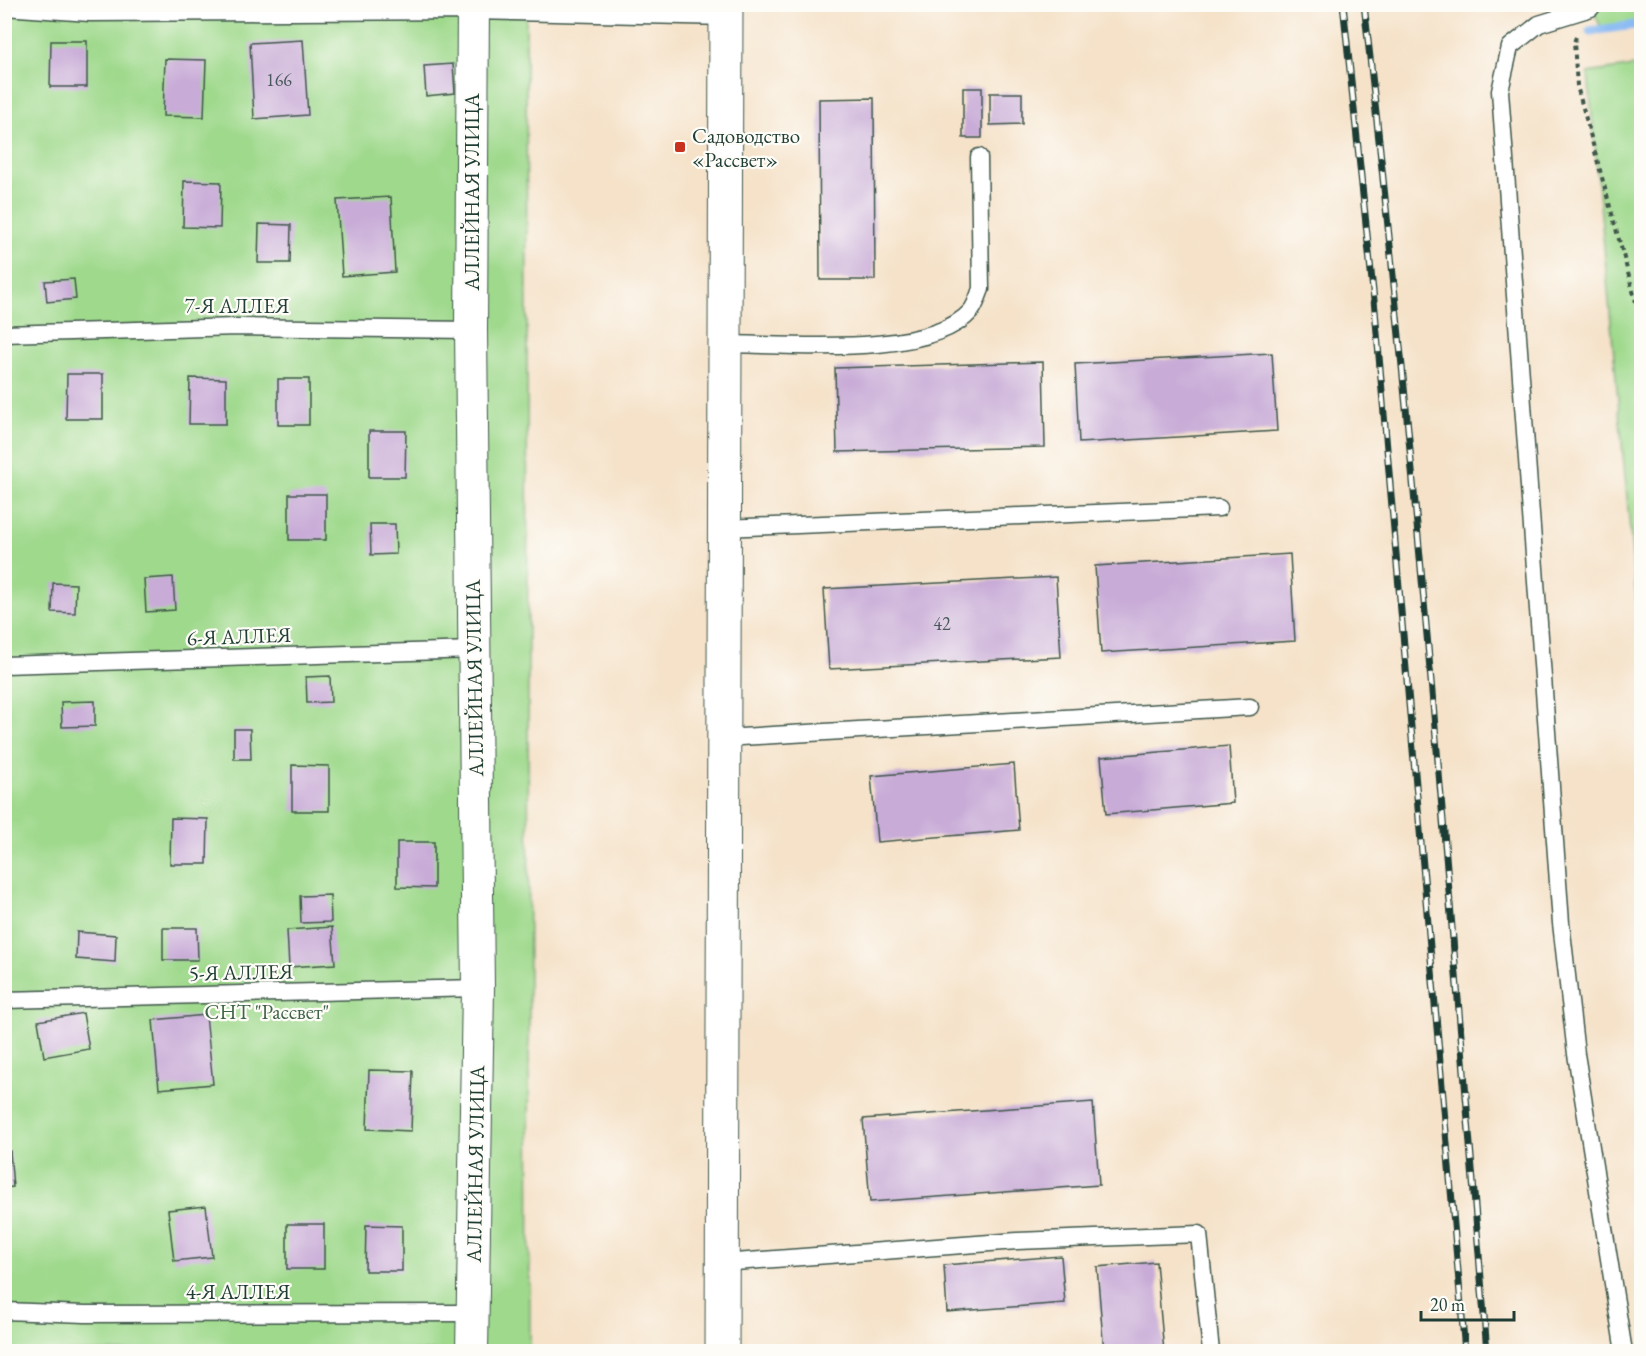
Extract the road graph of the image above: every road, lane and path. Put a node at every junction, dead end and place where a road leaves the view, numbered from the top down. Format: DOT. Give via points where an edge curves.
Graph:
graph roads {
  1 [pos="4,8"];
  2 [pos="473,8"];
  3 [pos="1591,8"];
  4 [pos="726,11"];
  5 [pos="980,157"];
  6 [pos="1641,324"];
  7 [pos="471,330"];
  8 [pos="4,334"];
  9 [pos="724,344"];
  10 [pos="1219,508"];
  11 [pos="724,528"];
  12 [pos="474,650"];
  13 [pos="4,665"];
  14 [pos="1250,707"];
  15 [pos="723,738"];
  16 [pos="478,988"];
  17 [pos="4,1000"];
  18 [pos="722,1263"];
  19 [pos="4,1311"];
  20 [pos="472,1313"];
  21 [pos="472,1352"];
  22 [pos="722,1352"];
  23 [pos="1211,1352"];
  24 [pos="1624,1352"];
  1 -- 2 [label="lane" via="90,13"];
  2 -- 4 [label="lane"];
  2 -- 7 [label="street, АЛЛЕЙНАЯ УЛИЦА"];
  3 -- 6 [label="path" via="1574,42 1577,86"];
  3 -- 24 [label="lane" via="1539,24 1510,47 1500,91 1561,923 1576,1053"];
  4 -- 9 [label="street"];
  5 -- 9 [label="lane" via="981,289 972,310 951,326 921,338 876,345"];
  7 -- 8 [label="lane, 7-Я АЛЛЕЯ" via="237,327"];
  7 -- 12 [label="street, АЛЛЕЙНАЯ УЛИЦА"];
  9 -- 11 [label="street"];
  10 -- 11 [label="lane"];
  11 -- 15 [label="street"];
  12 -- 13 [label="lane, 6-Я АЛЛЕЯ"];
  12 -- 16 [label="street, АЛЛЕЙНАЯ УЛИЦА"];
  14 -- 15 [label="lane"];
  15 -- 18 [label="street"];
  16 -- 17 [label="lane, 5-Я АЛЛЕЯ"];
  16 -- 20 [label="street, АЛЛЕЙНАЯ УЛИЦА"];
  18 -- 22 [label="street"];
  18 -- 23 [label="lane" via="1017,1241 1199,1234"];
  19 -- 20 [label="lane, 4-Я АЛЛЕЯ"];
  20 -- 21 [label="street, АЛЛЕЙНАЯ УЛИЦА"];
}
